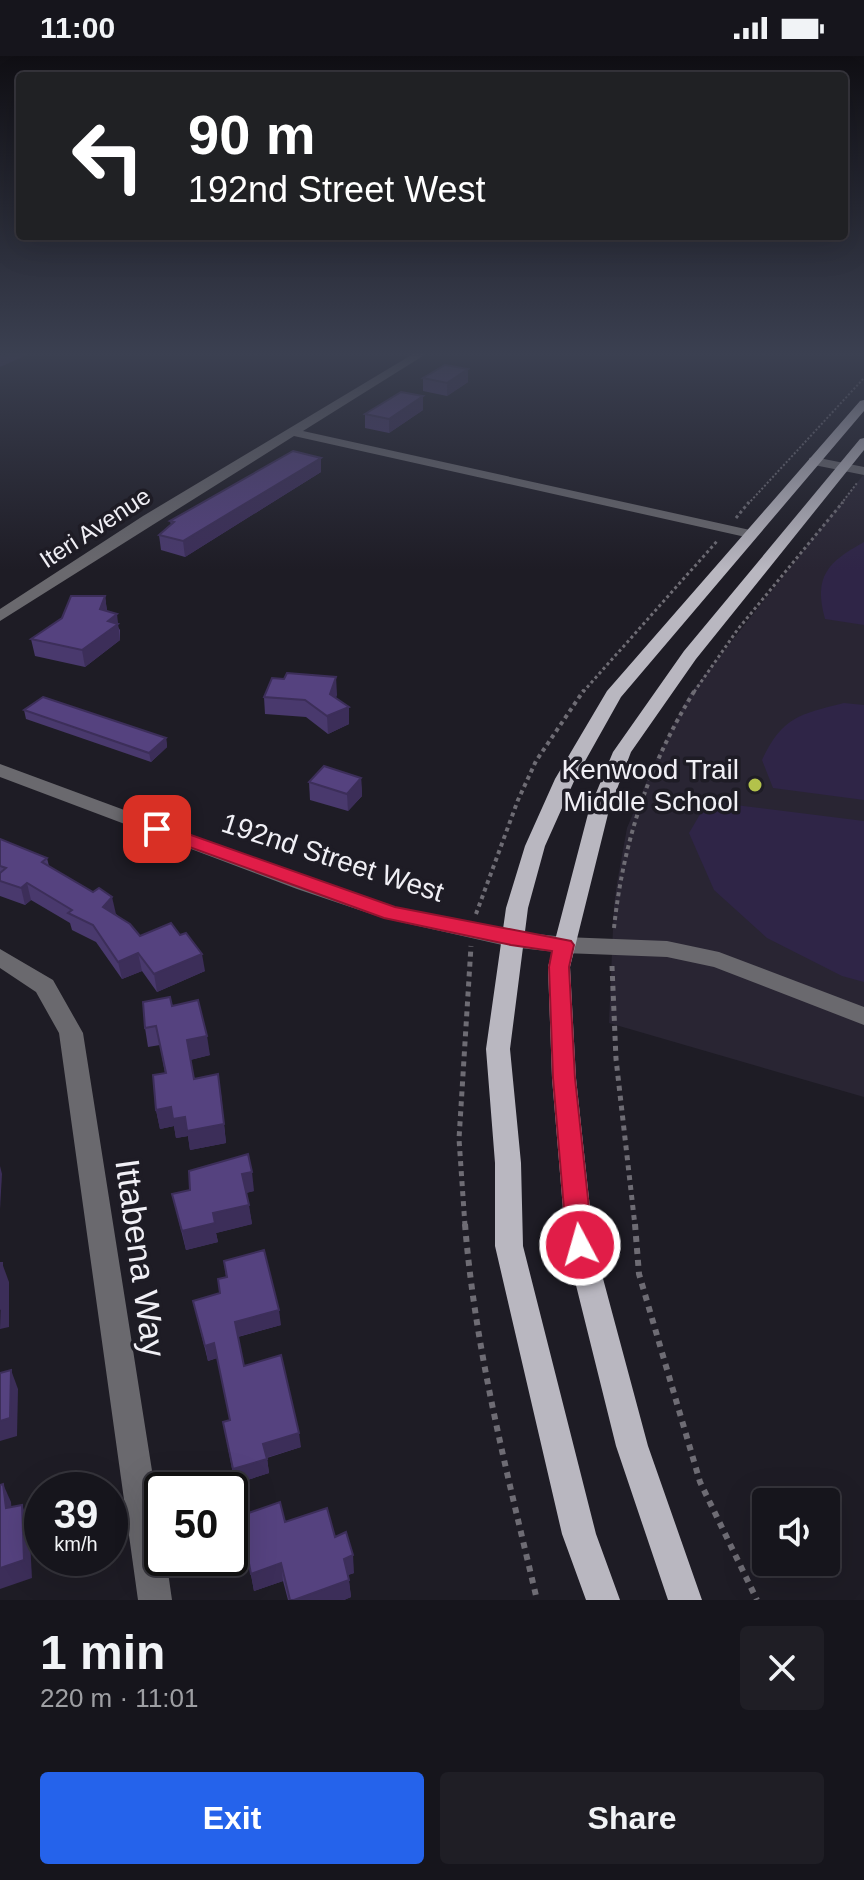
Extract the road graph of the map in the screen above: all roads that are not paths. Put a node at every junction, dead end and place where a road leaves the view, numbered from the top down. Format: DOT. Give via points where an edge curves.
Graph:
graph roads {
  1 [pos="301,426"];
  2 [pos="845,426"];
  3 [pos="291,432"];
  4 [pos="864,442"];
  5 [pos="814,461"];
  6 [pos="843,467"];
  7 [pos="864,472"];
  8 [pos="750,534"];
  9 [pos="0,616"];
  10 [pos="0,770"];
  11 [pos="511,939"];
  12 [pos="564,945"];
  13 [pos="0,957"];
  14 [pos="864,1016"];
  15 [pos="155,1600"];
  16 [pos="603,1600"];
  17 [pos="685,1600"];
  1 -- 3 [label="street, Iteri Avenue"];
  2 -- 5 [label="main road"];
  3 -- 8 [label="street"];
  3 -- 9 [label="street, Iteri Avenue"];
  4 -- 6 [label="main road"];
  5 -- 6 [label="street"];
  5 -- 8 [label="main road"];
  6 -- 7 [label="street"];
  6 -- 12 [label="main road" via="690,655 622,752 599,810"];
  8 -- 11 [label="main road" via="613,695 565,779 535,846"];
  10 -- 11 [label="street, 192nd Street West" via="358,903"];
  11 -- 12 [label="street, 192nd Street West"];
  11 -- 16 [label="main road" via="498,1049 509,1246 579,1534"];
  12 -- 14 [label="street, 192nd Street West" via="667,949 719,960"];
  12 -- 17 [label="main road" via="559,967 564,1078 580,1245 632,1446"];
  13 -- 15 [label="street, Ittabena Way" via="45,986 71,1033"];
}
